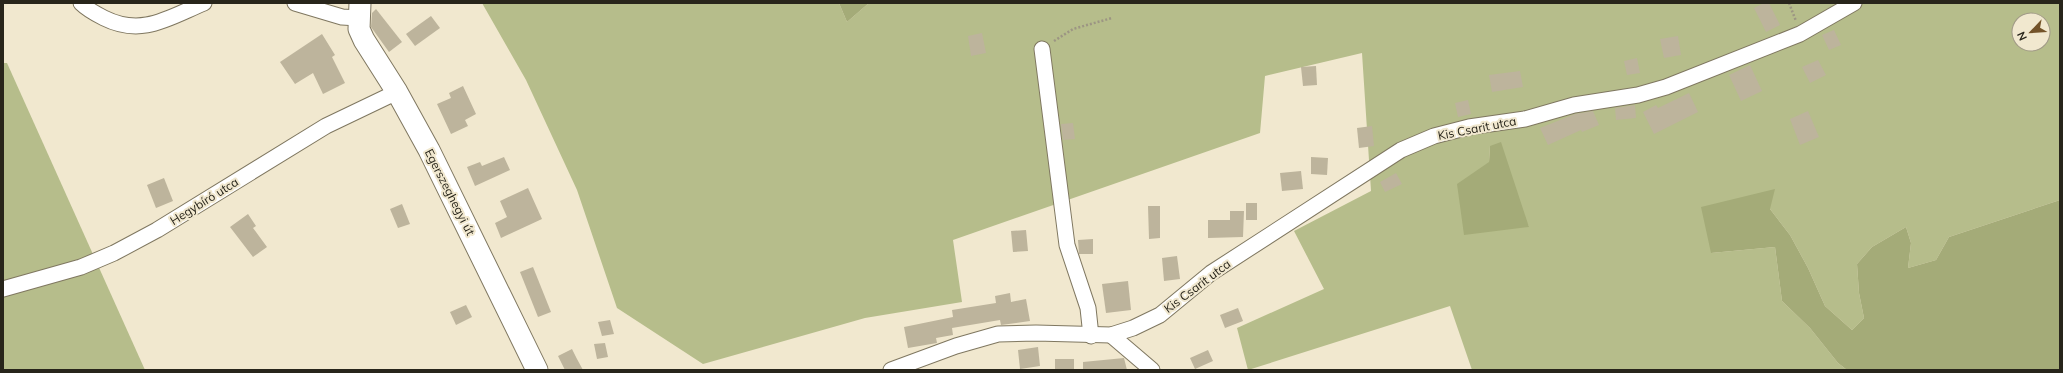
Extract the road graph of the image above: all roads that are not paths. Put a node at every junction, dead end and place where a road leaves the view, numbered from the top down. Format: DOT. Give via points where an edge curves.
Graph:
graph roads {
  1 [pos="81,3"];
  2 [pos="204,3"];
  3 [pos="295,3"];
  4 [pos="1854,3"];
  5 [pos="359,10"];
  6 [pos="1042,49"];
  7 [pos="397,92"];
  8 [pos="3,289"];
  9 [pos="1111,335"];
  10 [pos="1091,336"];
  11 [pos="537,370"];
  12 [pos="891,370"];
  13 [pos="1152,370"];
  1 -- 2 [label="street" via="114,23 140,27 152,25"];
  3 -- 5 [label="street" via="342,17"];
  4 -- 9 [label="street, Kis Csarit utca" via="1800,34 1666,87 1638,95 1574,105 1525,119 1469,127 1417,142 1211,273 1160,315"];
  5 -- 7 [label="street, Egerszeghegyi út" via="359,29 364,40"];
  6 -- 10 [label="street" via="1067,245 1088,308"];
  7 -- 8 [label="street, Hegybíró utca" via="326,126 114,254 80,267"];
  7 -- 11 [label="street, Egerszeghegyi út" via="454,197"];
  9 -- 10 [label="street"];
  9 -- 13 [label="street"];
  10 -- 12 [label="street" via="998,334 956,346"];
}
